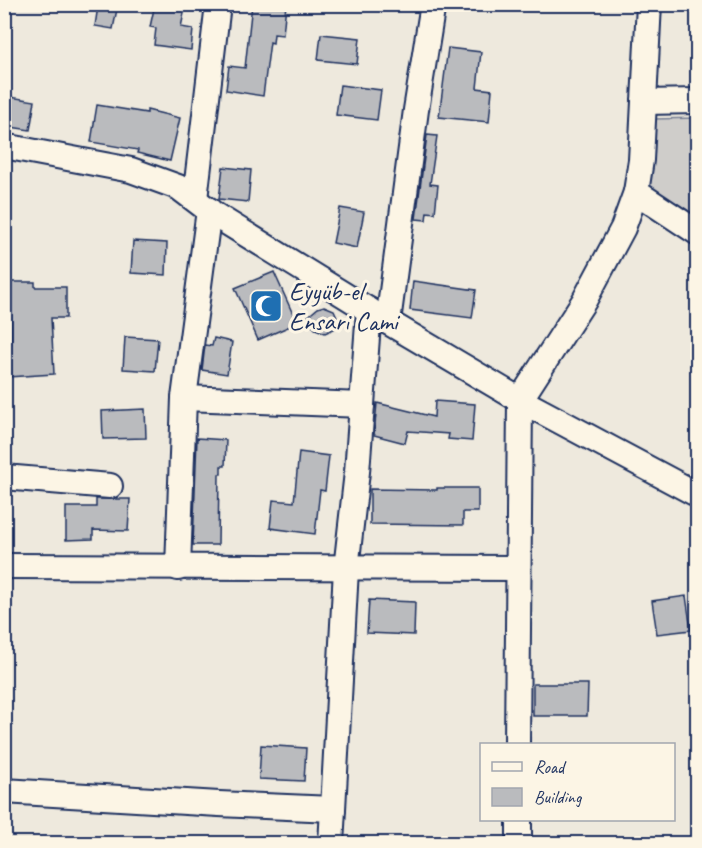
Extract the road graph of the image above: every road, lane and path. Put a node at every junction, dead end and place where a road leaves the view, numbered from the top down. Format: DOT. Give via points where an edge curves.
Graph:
graph roads {
  1 [pos="218,4"];
  2 [pos="433,4"];
  3 [pos="649,4"];
  4 [pos="698,101"];
  5 [pos="644,102"];
  6 [pos="4,146"];
  7 [pos="636,192"];
  8 [pos="202,205"];
  9 [pos="698,233"];
  10 [pos="379,316"];
  11 [pos="184,398"];
  12 [pos="520,399"];
  13 [pos="362,405"];
  14 [pos="4,477"];
  15 [pos="110,486"];
  16 [pos="698,495"];
  17 [pos="4,566"];
  18 [pos="178,568"];
  19 [pos="518,568"];
  20 [pos="346,569"];
  21 [pos="517,743"];
  22 [pos="4,791"];
  23 [pos="333,809"];
  24 [pos="519,821"];
  25 [pos="331,843"];
  26 [pos="519,843"];
  1 -- 8 [label="street"];
  2 -- 10 [label="street"];
  3 -- 5 [label="street"];
  4 -- 5 [label="street"];
  5 -- 7 [label="street"];
  6 -- 8 [label="street" via="131,170 178,187"];
  7 -- 9 [label="street"];
  7 -- 12 [label="street" via="623,228 584,301"];
  8 -- 10 [label="street"];
  8 -- 11 [label="street"];
  10 -- 12 [label="street"];
  10 -- 13 [label="street"];
  11 -- 13 [label="street"];
  11 -- 18 [label="street"];
  12 -- 16 [label="street"];
  12 -- 19 [label="street"];
  13 -- 20 [label="street"];
  14 -- 15 [label="street"];
  17 -- 18 [label="street"];
  18 -- 20 [label="street"];
  19 -- 20 [label="street"];
  19 -- 21 [label="street"];
  20 -- 23 [label="street"];
  22 -- 23 [label="street"];
  23 -- 25 [label="street"];
  24 -- 26 [label="street"];
}
